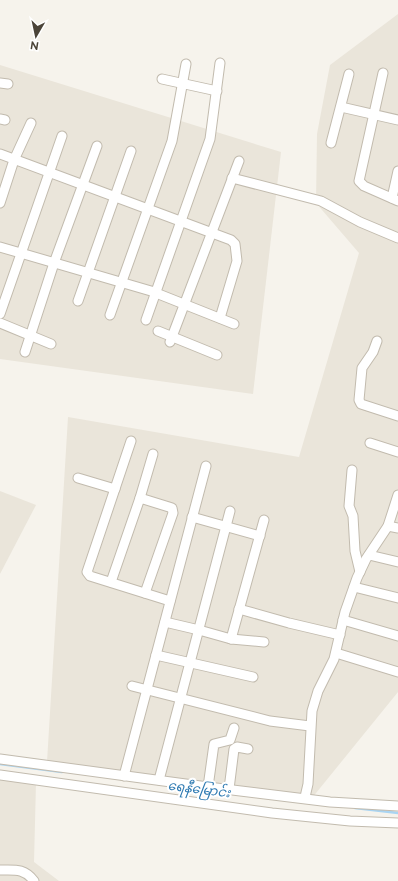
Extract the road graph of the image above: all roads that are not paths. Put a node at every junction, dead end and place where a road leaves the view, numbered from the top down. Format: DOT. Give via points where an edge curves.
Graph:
graph roads {
  1 [pos="220,63"];
  2 [pos="186,64"];
  3 [pos="383,73"];
  4 [pos="349,74"];
  5 [pos="162,79"];
  6 [pos="183,83"];
  7 [pos="217,91"];
  8 [pos="341,107"];
  9 [pos="374,115"];
  10 [pos="398,120"];
  11 [pos="31,123"];
  12 [pos="62,136"];
  13 [pos="331,144"];
  14 [pos="97,146"];
  15 [pos="131,151"];
  16 [pos="0,154"];
  17 [pos="14,160"];
  18 [pos="239,161"];
  19 [pos="398,170"];
  20 [pos="48,173"];
  21 [pos="232,178"];
  22 [pos="82,186"];
  23 [pos="2,191"];
  24 [pos="114,197"];
  25 [pos="395,199"];
  26 [pos="0,203"];
  27 [pos="147,210"];
  28 [pos="180,221"];
  29 [pos="211,233"];
  30 [pos="398,238"];
  31 [pos="0,247"];
  32 [pos="20,253"];
  33 [pos="54,263"];
  34 [pos="87,273"];
  35 [pos="121,282"];
  36 [pos="155,293"];
  37 [pos="78,301"];
  38 [pos="184,304"];
  39 [pos="0,314"];
  40 [pos="110,315"];
  41 [pos="220,318"];
  42 [pos="146,320"];
  43 [pos="0,323"];
  44 [pos="234,324"];
  45 [pos="158,331"];
  46 [pos="30,336"];
  47 [pos="171,339"];
  48 [pos="376,341"];
  49 [pos="51,344"];
  50 [pos="25,352"];
  51 [pos="217,355"];
  52 [pos="398,416"];
  53 [pos="131,441"];
  54 [pos="370,443"];
  55 [pos="398,452"];
  56 [pos="153,454"];
  57 [pos="206,466"];
  58 [pos="352,470"];
  59 [pos="78,478"];
  60 [pos="115,488"];
  61 [pos="398,495"];
  62 [pos="140,498"];
  63 [pos="396,505"];
  64 [pos="230,511"];
  65 [pos="192,517"];
  66 [pos="264,520"];
  67 [pos="388,526"];
  68 [pos="226,527"];
  69 [pos="398,528"];
  70 [pos="260,536"];
  71 [pos="369,555"];
  72 [pos="398,562"];
  73 [pos="360,572"];
  74 [pos="112,582"];
  75 [pos="354,587"];
  76 [pos="145,593"];
  77 [pos="398,598"];
  78 [pos="170,601"];
  79 [pos="239,609"];
  80 [pos="343,620"];
  81 [pos="165,622"];
  82 [pos="199,630"];
  83 [pos="340,635"];
  84 [pos="398,636"];
  85 [pos="231,640"];
  86 [pos="264,642"];
  87 [pos="336,653"];
  88 [pos="156,655"];
  89 [pos="190,664"];
  90 [pos="398,672"];
  91 [pos="253,677"];
  92 [pos="132,686"];
  93 [pos="147,689"];
  94 [pos="182,697"];
  95 [pos="310,726"];
  96 [pos="234,728"];
  97 [pos="248,749"];
  98 [pos="0,759"];
  99 [pos="0,775"];
  100 [pos="124,776"];
  101 [pos="159,780"];
  102 [pos="208,787"];
  103 [pos="229,789"];
  104 [pos="304,798"];
  105 [pos="398,806"];
  106 [pos="398,823"];
  107 [pos="0,870"];
  108 [pos="34,881"];
  1 -- 7 [label="street"];
  2 -- 6 [label="street"];
  3 -- 9 [label="street"];
  4 -- 8 [label="street"];
  5 -- 6 [label="street"];
  6 -- 7 [label="street"];
  6 -- 27 [label="street" via="172,141"];
  7 -- 28 [label="street" via="210,139"];
  8 -- 9 [label="street"];
  8 -- 13 [label="street"];
  9 -- 10 [label="street"];
  9 -- 25 [label="street" via="360,181 364,186"];
  11 -- 17 [label="street"];
  12 -- 20 [label="street"];
  14 -- 22 [label="street"];
  15 -- 24 [label="street"];
  16 -- 17 [label="street"];
  17 -- 20 [label="street"];
  17 -- 23 [label="street"];
  18 -- 21 [label="street"];
  19 -- 25 [label="street"];
  20 -- 22 [label="street"];
  20 -- 32 [label="street"];
  21 -- 29 [label="street"];
  21 -- 30 [label="street" via="321,201 360,222"];
  22 -- 24 [label="street"];
  22 -- 33 [label="street"];
  23 -- 26 [label="street"];
  24 -- 27 [label="street"];
  24 -- 34 [label="street"];
  27 -- 28 [label="street"];
  27 -- 35 [label="street"];
  28 -- 29 [label="street"];
  28 -- 36 [label="street"];
  29 -- 38 [label="street"];
  29 -- 41 [label="street" via="236,244 237,261"];
  31 -- 32 [label="street"];
  32 -- 33 [label="street"];
  32 -- 39 [label="street"];
  33 -- 34 [label="street"];
  33 -- 46 [label="street"];
  34 -- 35 [label="street"];
  34 -- 37 [label="street"];
  35 -- 36 [label="street"];
  35 -- 40 [label="street"];
  36 -- 38 [label="street"];
  36 -- 42 [label="street"];
  38 -- 41 [label="street"];
  38 -- 47 [label="street"];
  41 -- 44 [label="street"];
  43 -- 46 [label="street"];
  45 -- 47 [label="street"];
  46 -- 49 [label="street"];
  46 -- 50 [label="street"];
  47 -- 51 [label="street"];
  48 -- 52 [label="street" via="373,352 362,368 358,400 361,404"];
  53 -- 60 [label="street"];
  54 -- 55 [label="street"];
  56 -- 62 [label="street"];
  57 -- 65 [label="street"];
  58 -- 73 [label="street" via="349,506 354,516 355,551"];
  59 -- 60 [label="street"];
  60 -- 74 [label="street" via="86,572 90,576"];
  61 -- 63 [label="street"];
  62 -- 74 [label="street"];
  62 -- 76 [label="street" via="173,510"];
  63 -- 67 [label="street"];
  64 -- 68 [label="street"];
  65 -- 68 [label="street"];
  65 -- 78 [label="street"];
  66 -- 70 [label="street"];
  67 -- 69 [label="street"];
  67 -- 71 [label="street"];
  68 -- 70 [label="street"];
  68 -- 82 [label="street"];
  70 -- 79 [label="street"];
  71 -- 72 [label="street"];
  71 -- 73 [label="street"];
  73 -- 75 [label="street"];
  74 -- 76 [label="street"];
  75 -- 77 [label="street"];
  75 -- 80 [label="street"];
  76 -- 78 [label="street"];
  78 -- 81 [label="street"];
  79 -- 83 [label="street" via="289,624"];
  79 -- 85 [label="street"];
  80 -- 83 [label="street"];
  80 -- 84 [label="street"];
  81 -- 82 [label="street"];
  81 -- 88 [label="street"];
  82 -- 85 [label="street"];
  82 -- 89 [label="street"];
  83 -- 87 [label="street"];
  85 -- 86 [label="street"];
  87 -- 90 [label="street"];
  87 -- 95 [label="street" via="318,691"];
  88 -- 89 [label="street"];
  88 -- 93 [label="street"];
  89 -- 91 [label="street"];
  89 -- 94 [label="street"];
  92 -- 93 [label="street"];
  93 -- 94 [label="street"];
  93 -- 100 [label="street"];
  94 -- 95 [label="street" via="270,720"];
  94 -- 101 [label="street"];
  95 -- 104 [label="street" via="309,772"];
  96 -- 102 [label="street" via="230,740 214,744"];
  97 -- 103 [label="street" via="234,749"];
  98 -- 100 [label="street"];
  99 -- 106 [label="street" via="272,813"];
  100 -- 101 [label="street"];
  101 -- 102 [label="street"];
  102 -- 103 [label="street"];
  103 -- 104 [label="street"];
  104 -- 105 [label="street"];
  107 -- 108 [label="street" via="20,870 26,872"];
}
